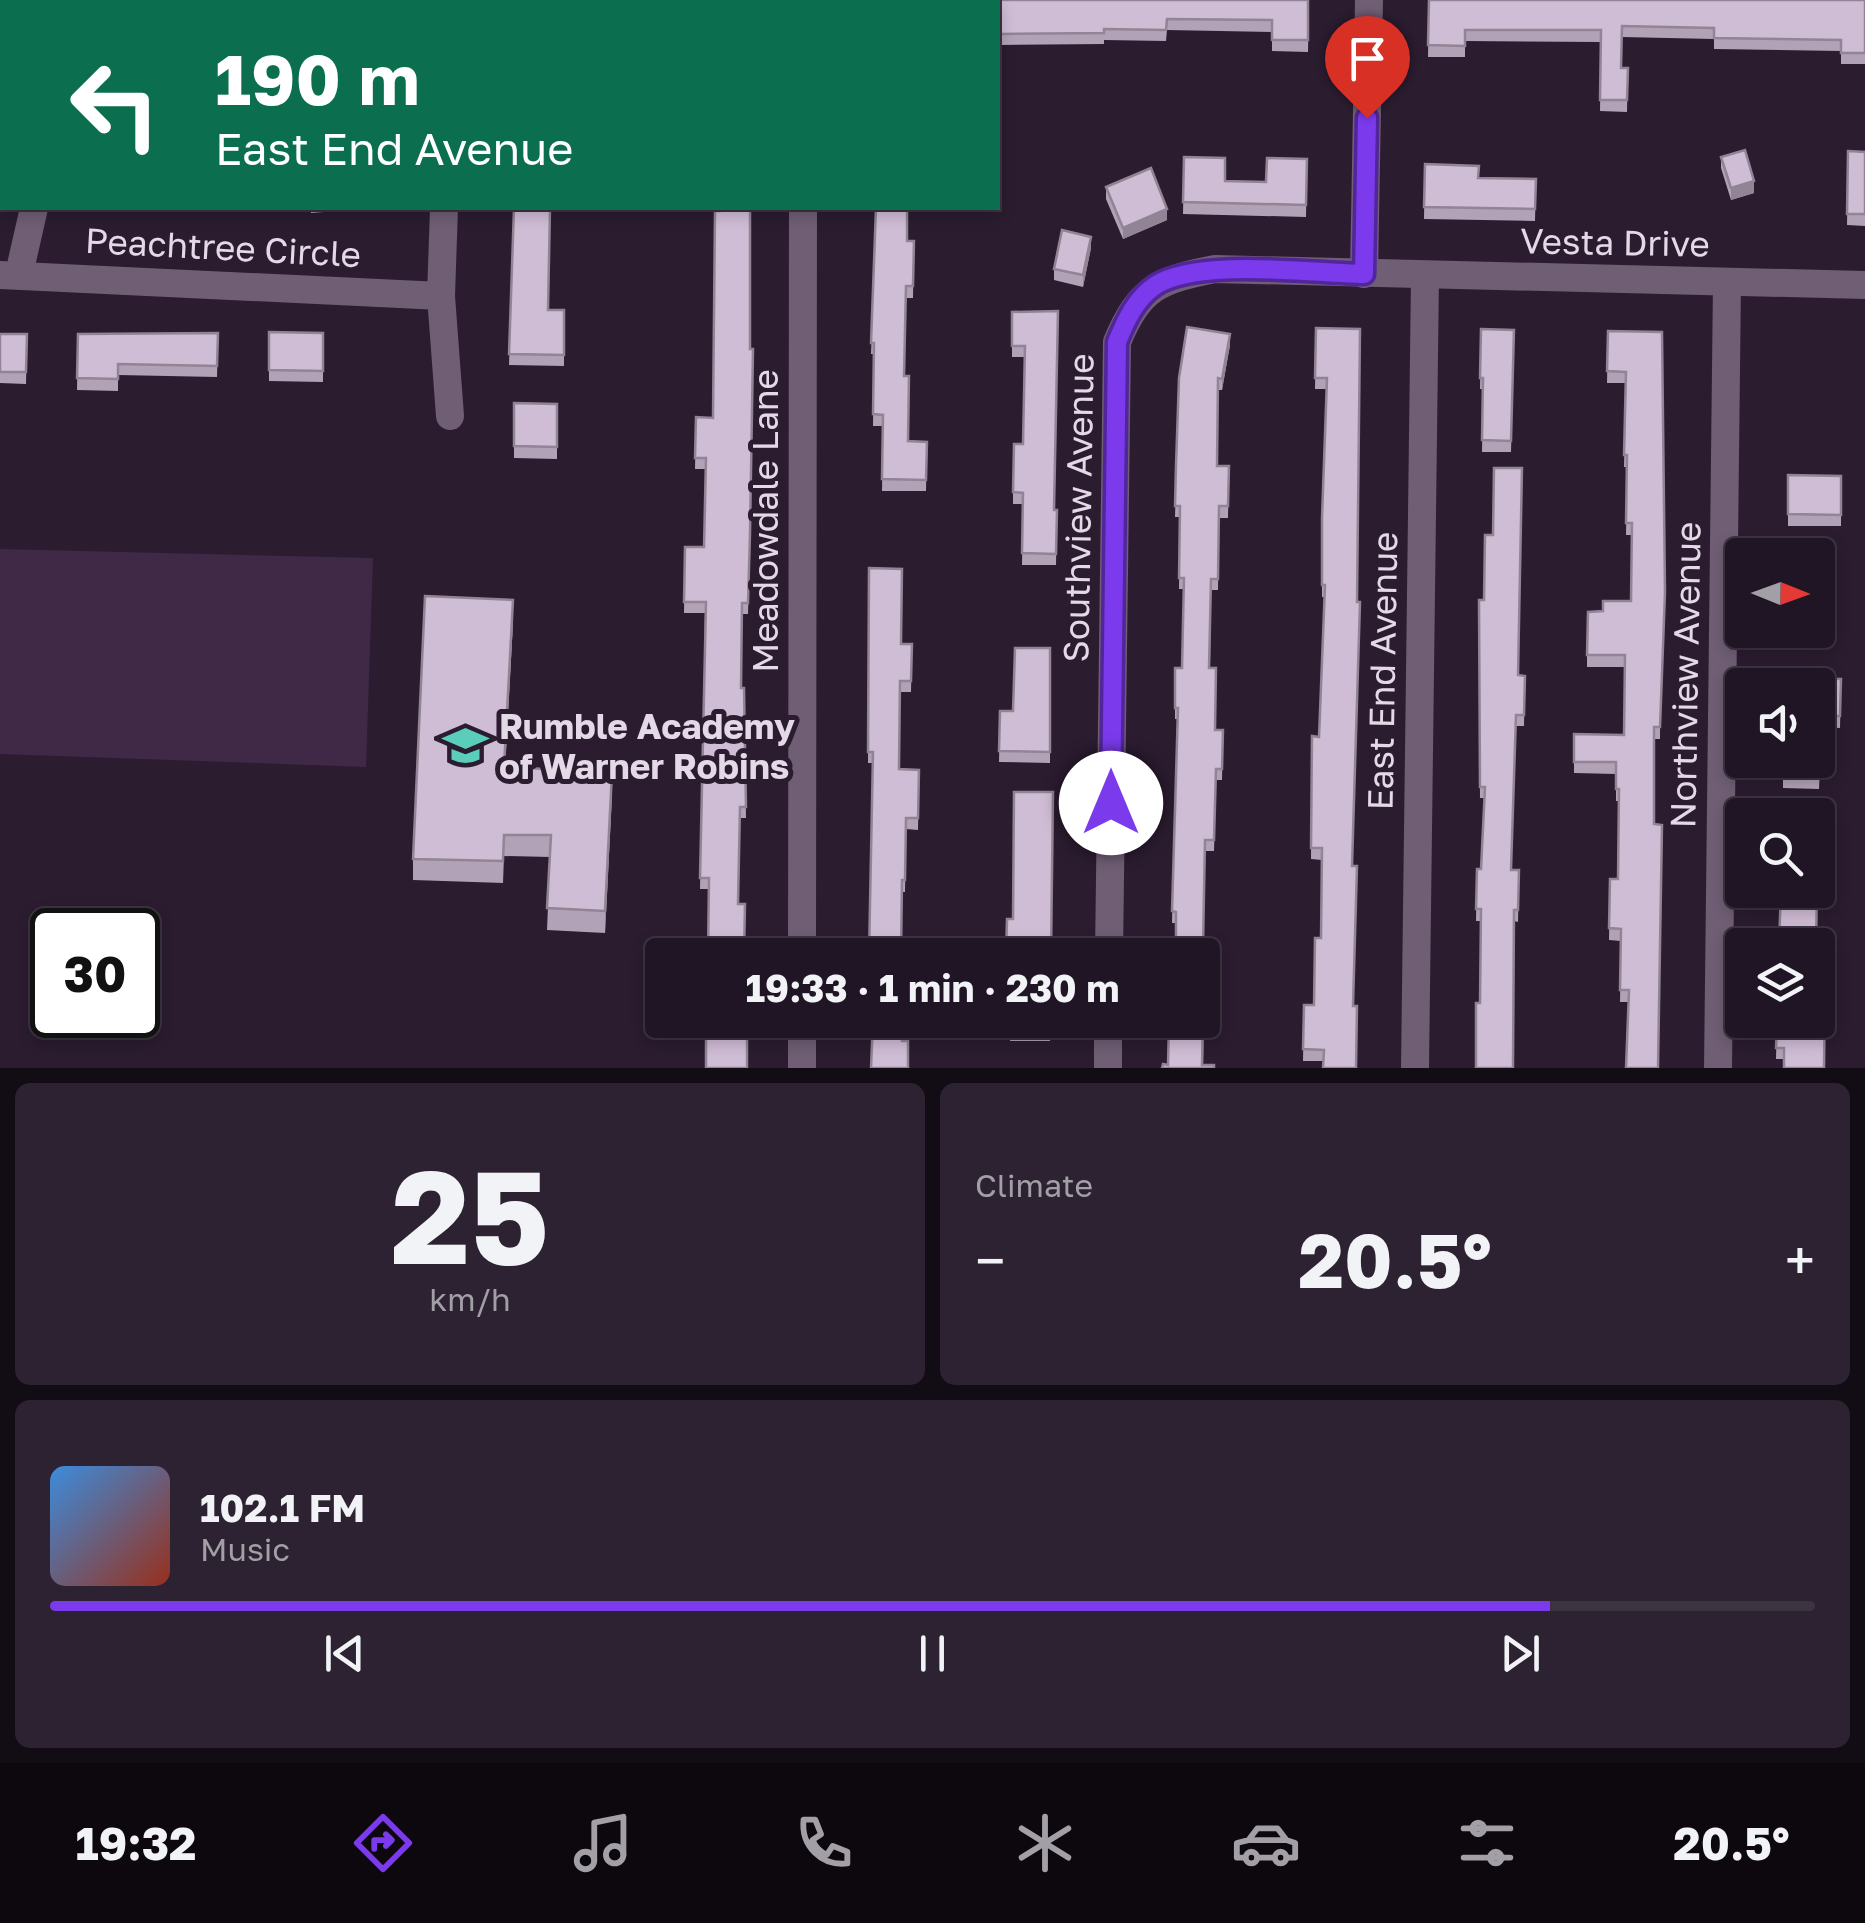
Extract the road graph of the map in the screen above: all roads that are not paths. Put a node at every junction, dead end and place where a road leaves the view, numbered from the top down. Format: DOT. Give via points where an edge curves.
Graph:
graph roads {
  1 [pos="1369,0"];
  2 [pos="33,210"];
  3 [pos="444,210"];
  4 [pos="803,210"];
  5 [pos="9,274"];
  6 [pos="1364,274"];
  7 [pos="1425,276"];
  8 [pos="1726,282"];
  9 [pos="1865,285"];
  10 [pos="442,296"];
  11 [pos="450,416"];
  12 [pos="802,938"];
  13 [pos="1109,938"];
  14 [pos="802,1038"];
  15 [pos="1108,1038"];
  16 [pos="802,1068"];
  17 [pos="1108,1068"];
  18 [pos="1415,1068"];
  19 [pos="1718,1068"];
  1 -- 6 [label="street"];
  2 -- 5 [label="street"];
  3 -- 10 [label="street"];
  4 -- 12 [label="street, Meadowdale Lane"];
  5 -- 10 [label="street, Peachtree Circle"];
  6 -- 7 [label="street, Vesta Drive"];
  6 -- 13 [label="street, Southview Avenue" via="1215,269 1184,275 1157,285 1130,311 1117,342"];
  7 -- 8 [label="street, Vesta Drive"];
  7 -- 18 [label="street, East End Avenue"];
  8 -- 9 [label="street, Vesta Drive"];
  8 -- 19 [label="street, Northview Avenue"];
  10 -- 11 [label="street"];
  14 -- 16 [label="street"];
  15 -- 17 [label="street"];
}
